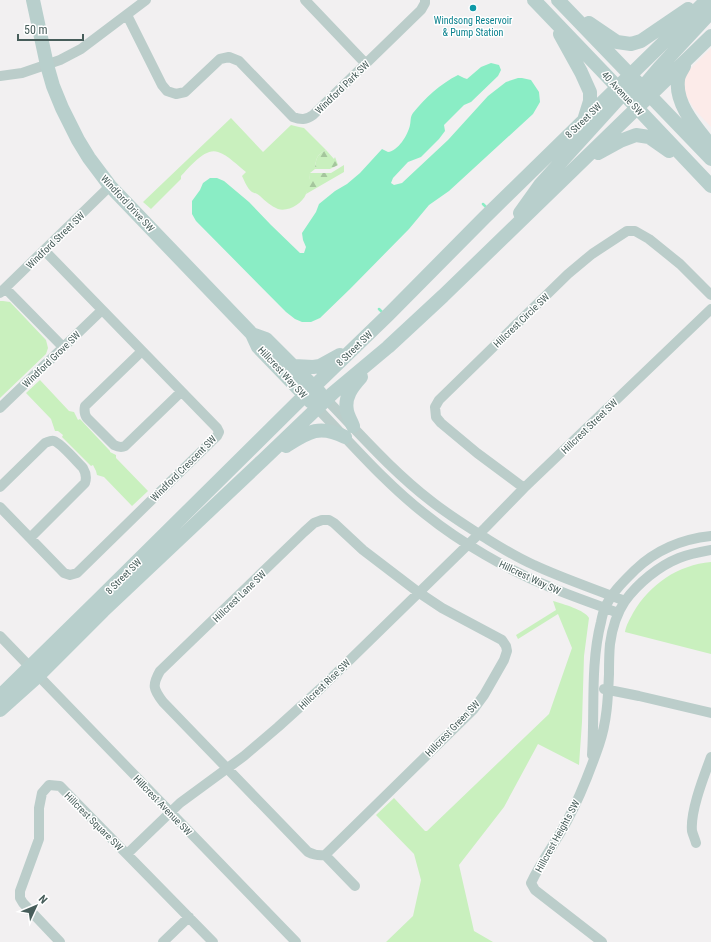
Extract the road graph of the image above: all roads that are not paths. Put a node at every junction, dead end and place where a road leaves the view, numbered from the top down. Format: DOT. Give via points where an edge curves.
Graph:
graph roads {
  1 [pos="33,0"];
  2 [pos="146,0"];
  3 [pos="305,0"];
  4 [pos="425,0"];
  5 [pos="534,0"];
  6 [pos="542,0"];
  7 [pos="560,0"];
  8 [pos="702,0"];
  9 [pos="707,0"];
  10 [pos="711,12"];
  11 [pos="127,15"];
  12 [pos="552,18"];
  13 [pos="711,36"];
  14 [pos="688,58"];
  15 [pos="366,64"];
  16 [pos="47,65"];
  17 [pos="0,76"];
  18 [pos="633,91"];
  19 [pos="584,119"];
  20 [pos="711,146"];
  21 [pos="711,159"];
  22 [pos="579,164"];
  23 [pos="711,168"];
  24 [pos="709,184"];
  25 [pos="110,186"];
  26 [pos="501,240"];
  27 [pos="44,250"];
  28 [pos="3,290"];
  29 [pos="711,295"];
  30 [pos="711,309"];
  31 [pos="102,310"];
  32 [pos="252,334"];
  33 [pos="365,338"];
  34 [pos="63,347"];
  35 [pos="388,347"];
  36 [pos="142,351"];
  37 [pos="294,366"];
  38 [pos="309,391"];
  39 [pos="181,392"];
  40 [pos="321,404"];
  41 [pos="0,408"];
  42 [pos="349,432"];
  43 [pos="263,460"];
  44 [pos="0,487"];
  45 [pos="524,488"];
  46 [pos="0,507"];
  47 [pos="479,534"];
  48 [pos="711,536"];
  49 [pos="30,538"];
  50 [pos="468,544"];
  51 [pos="711,550"];
  52 [pos="418,592"];
  53 [pos="611,596"];
  54 [pos="625,601"];
  55 [pos="604,608"];
  56 [pos="618,613"];
  57 [pos="0,636"];
  58 [pos="34,671"];
  59 [pos="594,688"];
  60 [pos="609,690"];
  61 [pos="0,696"];
  62 [pos="0,710"];
  63 [pos="711,713"];
  64 [pos="711,757"];
  65 [pos="227,768"];
  66 [pos="591,770"];
  67 [pos="170,812"];
  68 [pos="696,843"];
  69 [pos="127,854"];
  70 [pos="325,854"];
  71 [pos="355,886"];
  72 [pos="189,917"];
  73 [pos="60,942"];
  74 [pos="163,942"];
  75 [pos="213,942"];
  76 [pos="296,942"];
  77 [pos="602,942"];
  1 -- 16 [label="main road, Windford Drive SW"];
  2 -- 11 [label="street"];
  3 -- 15 [label="street"];
  4 -- 15 [label="street, Windford Park SW" via="421,10"];
  5 -- 12 [label="main road, 40 Avenue SW"];
  6 -- 18 [label="main road"];
  7 -- 8 [label="main road" via="597,30 617,42 631,44 641,41"];
  7 -- 18 [label="main road, 40 Avenue SW"];
  9 -- 18 [label="main road, 8 Street SW"];
  10 -- 18 [label="main road" via="659,68"];
  11 -- 15 [label="street, Windford Park SW" via="167,91 176,94 185,92 220,59 229,57 239,61 293,117 301,120 313,115"];
  11 -- 16 [label="street" via="81,49"];
  12 -- 18 [label="main road, 40 Avenue SW"];
  12 -- 19 [label="main road" via="590,92"];
  13 -- 14 [label="main road, 8 Street SW"];
  14 -- 18 [label="main road, 8 Street SW"];
  14 -- 20 [label="main road" via="678,78 678,93 692,122"];
  16 -- 17 [label="street" via="22,73"];
  16 -- 25 [label="main road, Windford Drive SW" via="62,108 78,140"];
  18 -- 19 [label="main road, 8 Street SW"];
  18 -- 21 [label="main road, 40 Avenue SW"];
  18 -- 22 [label="main road, 8 Street SW"];
  18 -- 23 [label="main road" via="671,132"];
  18 -- 24 [label="main road, 40 Avenue SW"];
  18 -- 26 [label="main road" via="540,185"];
  19 -- 33 [label="main road, 8 Street SW"];
  22 -- 24 [label="main road" via="636,135 649,137 663,146"];
  22 -- 26 [label="main road, 8 Street SW"];
  25 -- 27 [label="street, Windford Street SW"];
  25 -- 32 [label="main road, Windford Drive SW"];
  26 -- 35 [label="main road, 8 Street SW"];
  27 -- 28 [label="street, Windford Street SW"];
  27 -- 31 [label="street, Windford Crescent SW"];
  28 -- 34 [label="street"];
  29 -- 45 [label="street, Hillcrest Circle SW" via="680,264 655,244 635,231 626,231 568,274 439,400 435,407 436,417 441,423"];
  30 -- 45 [label="street, Hillcrest Street SW"];
  31 -- 34 [label="street, Windford Grove SW"];
  31 -- 36 [label="street, Windford Crescent SW"];
  32 -- 37 [label="main road, Hillcrest Way SW" via="266,339"];
  32 -- 38 [label="main road, Hillcrest Way SW" via="258,347"];
  33 -- 37 [label="main road" via="320,366"];
  33 -- 38 [label="main road, 8 Street SW"];
  34 -- 41 [label="street, Windford Grove SW"];
  35 -- 40 [label="main road, 8 Street SW"];
  35 -- 42 [label="main road" via="349,393"];
  36 -- 39 [label="street, Windford Crescent SW"];
  36 -- 39 [label="street" via="85,406 87,418 114,445 122,447"];
  37 -- 38 [label="main road, Hillcrest Way SW"];
  38 -- 40 [label="main road, Hillcrest Way SW"];
  38 -- 58 [label="main road, 8 Street SW" via="99,600"];
  39 -- 49 [label="street, Windford Crescent SW" via="217,428 217,436 77,573 70,576 64,573"];
  40 -- 42 [label="street, Hillcrest Way SW"];
  40 -- 43 [label="main road, 8 Street SW"];
  42 -- 43 [label="main road" via="316,431 298,438"];
  42 -- 47 [label="street, Hillcrest Way SW" via="430,501"];
  42 -- 50 [label="street, Hillcrest Way SW" via="386,480 424,514"];
  43 -- 58 [label="main road, 8 Street SW" via="103,611"];
  44 -- 49 [label="street" via="45,443 51,441 56,441 83,468 86,475 85,483"];
  45 -- 47 [label="street, Hillcrest Street SW"];
  46 -- 49 [label="street, Windford Crescent SW"];
  47 -- 50 [label="street, Hillcrest Street SW"];
  47 -- 53 [label="street, Hillcrest Way SW" via="533,565"];
  48 -- 53 [label="street, Hillcrest Heights SW" via="678,544 653,556 640,565"];
  50 -- 52 [label="street, Hillcrest Rise SW"];
  50 -- 55 [label="street, Hillcrest Way SW" via="524,575"];
  51 -- 54 [label="street, Hillcrest Heights SW" via="679,558 666,565 652,574"];
  52 -- 65 [label="street, Hillcrest Rise SW" via="320,689"];
  52 -- 65 [label="street, Hillcrest Lane SW" via="363,550 334,523 322,520 304,532 160,671 156,678 156,693 163,702"];
  52 -- 70 [label="street, Hillcrest Green SW" via="502,640 507,651 504,660 473,710"];
  53 -- 54 [label="street, Hillcrest Way SW"];
  53 -- 55 [label="street, Hillcrest Heights SW"];
  54 -- 56 [label="street, Hillcrest Heights SW"];
  55 -- 56 [label="street, Hillcrest Way SW"];
  55 -- 59 [label="street, Hillcrest Heights SW" via="595,652"];
  56 -- 60 [label="street, Hillcrest Heights SW" via="610,644"];
  57 -- 58 [label="street, Hillcrest Avenue SW"];
  58 -- 61 [label="main road, 8 Street SW"];
  58 -- 62 [label="main road, 8 Street SW"];
  58 -- 67 [label="street, Hillcrest Avenue SW"];
  59 -- 60 [label="street"];
  59 -- 66 [label="street, Hillcrest Heights SW"];
  60 -- 63 [label="street"];
  60 -- 66 [label="street, Hillcrest Heights SW" via="604,734"];
  64 -- 68 [label="street" via="693,814 692,831"];
  65 -- 67 [label="street, Hillcrest Rise SW"];
  65 -- 70 [label="street" via="308,852 314,856"];
  66 -- 77 [label="street, Hillcrest Heights SW" via="568,820 531,883 535,890"];
  67 -- 69 [label="street, Hillcrest Square SW"];
  67 -- 76 [label="street, Hillcrest Avenue SW"];
  69 -- 72 [label="street, Hillcrest Square SW"];
  69 -- 73 [label="street, Hillcrest Square SW" via="60,786 49,785 42,794 39,808 39,839 20,891 20,898"];
  70 -- 71 [label="street"];
  72 -- 74 [label="street"];
  72 -- 75 [label="street, Hillcrest Square SW"];
}
